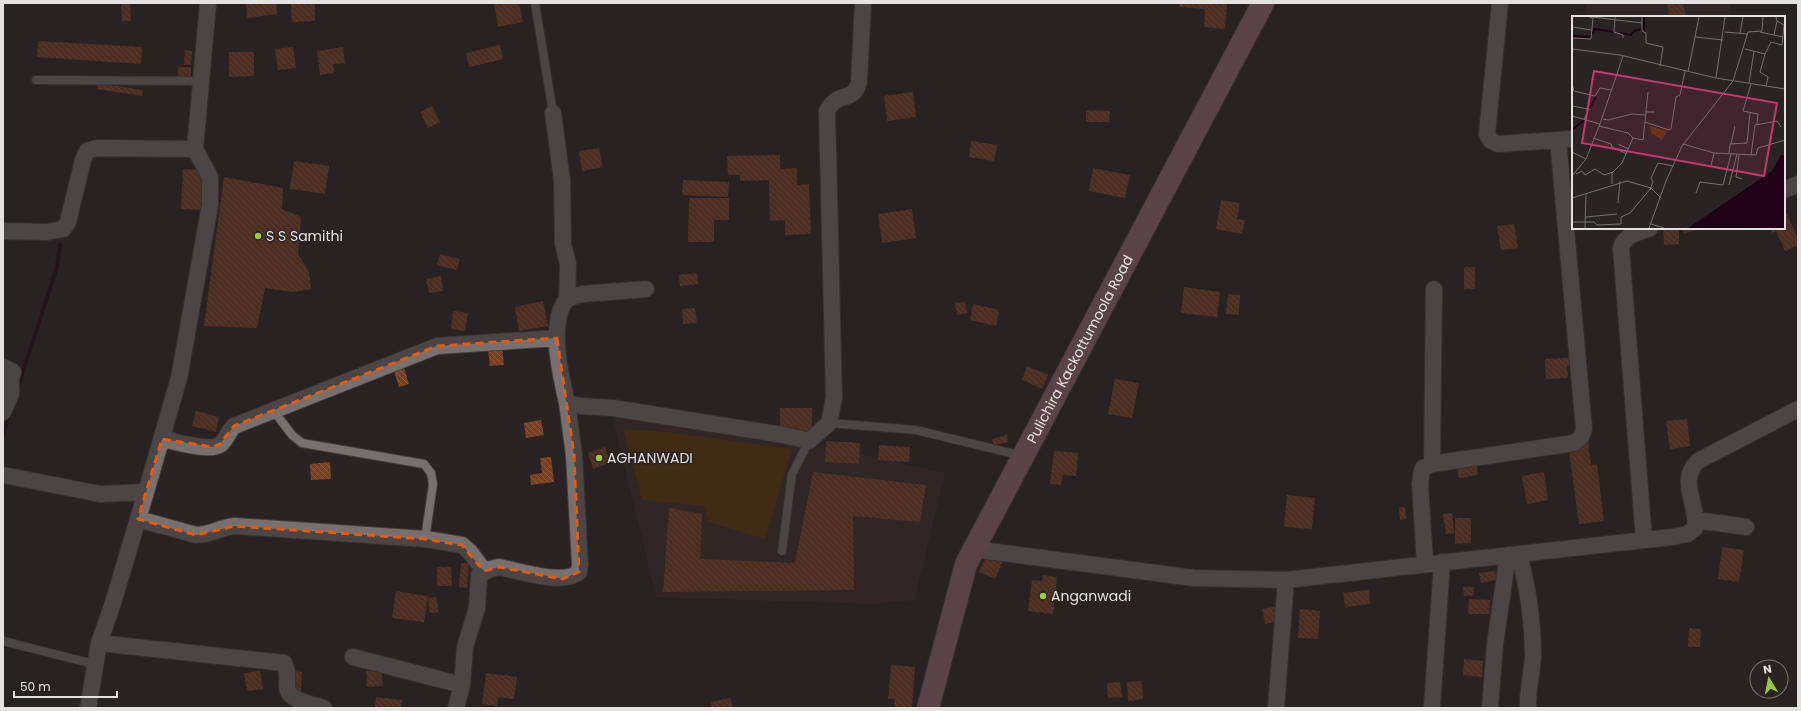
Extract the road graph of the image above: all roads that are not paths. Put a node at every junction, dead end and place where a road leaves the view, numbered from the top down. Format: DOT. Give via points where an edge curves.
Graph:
graph roads {
  1 [pos="208,3"];
  2 [pos="535,3"];
  3 [pos="863,3"];
  4 [pos="1263,3"];
  5 [pos="1500,3"];
  6 [pos="36,80"];
  7 [pos="201,81"];
  8 [pos="552,112"];
  9 [pos="1566,140"];
  10 [pos="195,149"];
  11 [pos="1798,184"];
  12 [pos="1785,190"];
  13 [pos="1646,229"];
  14 [pos="3,231"];
  15 [pos="646,289"];
  16 [pos="1434,289"];
  17 [pos="567,300"];
  18 [pos="557,338"];
  19 [pos="3,367"];
  20 [pos="567,403"];
  21 [pos="1798,409"];
  22 [pos="273,410"];
  23 [pos="3,412"];
  24 [pos="829,423"];
  25 [pos="162,439"];
  26 [pos="810,441"];
  27 [pos="1024,456"];
  28 [pos="1432,464"];
  29 [pos="3,475"];
  30 [pos="146,492"];
  31 [pos="138,519"];
  32 [pos="1696,520"];
  33 [pos="1746,527"];
  34 [pos="425,539"];
  35 [pos="1644,540"];
  36 [pos="973,549"];
  37 [pos="782,551"];
  38 [pos="1514,554"];
  39 [pos="1442,562"];
  40 [pos="1425,564"];
  41 [pos="484,571"];
  42 [pos="1286,580"];
  43 [pos="3,641"];
  44 [pos="99,643"];
  45 [pos="353,657"];
  46 [pos="94,664"];
  47 [pos="462,685"];
  48 [pos="88,708"];
  49 [pos="324,708"];
  50 [pos="456,708"];
  51 [pos="928,708"];
  52 [pos="1276,708"];
  53 [pos="1432,708"];
  54 [pos="1490,708"];
  55 [pos="1528,708"];
  1 -- 7 [label="street"];
  2 -- 8 [label="lane"];
  3 -- 24 [label="street" via="857,90 833,102 827,111 834,398"];
  4 -- 27 [label="main road, Pulichira Kackottumoola Road"];
  5 -- 9 [label="street" via="1486,134 1490,140 1498,144"];
  6 -- 7 [label="lane"];
  7 -- 10 [label="street"];
  8 -- 17 [label="street" via="562,180 563,244 568,264"];
  9 -- 28 [label="street" via="1584,429 1581,437 1574,443"];
  10 -- 14 [label="street" via="97,148 87,151 68,222 63,229 47,232"];
  10 -- 25 [label="street" via="210,177 210,205 180,378"];
  11 -- 12 [label="street"];
  13 -- 35 [label="street" via="1630,235 1623,241 1621,248"];
  15 -- 17 [label="street" via="583,294"];
  16 -- 28 [label="street"];
  17 -- 18 [label="street" via="558,319"];
  18 -- 20 [label="street"];
  18 -- 22 [label="street" via="437,346"];
  19 -- 23 [label="street" via="13,372 11,394"];
  20 -- 26 [label="street" via="628,410"];
  20 -- 41 [label="street" via="574,455 579,572 574,577 563,579 499,567"];
  21 -- 32 [label="street" via="1698,461 1692,467 1688,484"];
  22 -- 25 [label="street" via="234,426 220,444 213,447"];
  22 -- 34 [label="lane" via="292,435 302,443 424,464 431,472 433,484"];
  24 -- 26 [label="street"];
  24 -- 27 [label="lane" via="916,430"];
  25 -- 30 [label="street"];
  26 -- 37 [label="lane" via="792,474"];
  27 -- 36 [label="main road, Pulichira Kackottumoola Road"];
  28 -- 40 [label="street" via="1423,468 1421,475"];
  29 -- 30 [label="street" via="100,494"];
  30 -- 31 [label="street"];
  31 -- 34 [label="street" via="196,536 206,535 226,526 235,526"];
  31 -- 44 [label="street"];
  32 -- 33 [label="street"];
  32 -- 35 [label="street" via="1695,528 1687,534"];
  34 -- 41 [label="street" via="462,545"];
  35 -- 38 [label="street"];
  36 -- 42 [label="street" via="1194,578"];
  36 -- 51 [label="main road, Pulichira Kackottumoola Road" via="966,564"];
  38 -- 39 [label="street"];
  38 -- 54 [label="street" via="1495,644"];
  38 -- 55 [label="street" via="1527,586 1533,631"];
  39 -- 40 [label="street"];
  39 -- 53 [label="street"];
  40 -- 42 [label="street"];
  41 -- 47 [label="street" via="479,575 477,608 466,647"];
  42 -- 52 [label="street"];
  43 -- 46 [label="lane"];
  44 -- 46 [label="street"];
  44 -- 49 [label="street" via="284,663 288,670 286,687 289,694 296,699"];
  45 -- 47 [label="street"];
  46 -- 48 [label="street"];
  47 -- 50 [label="street"];
}
